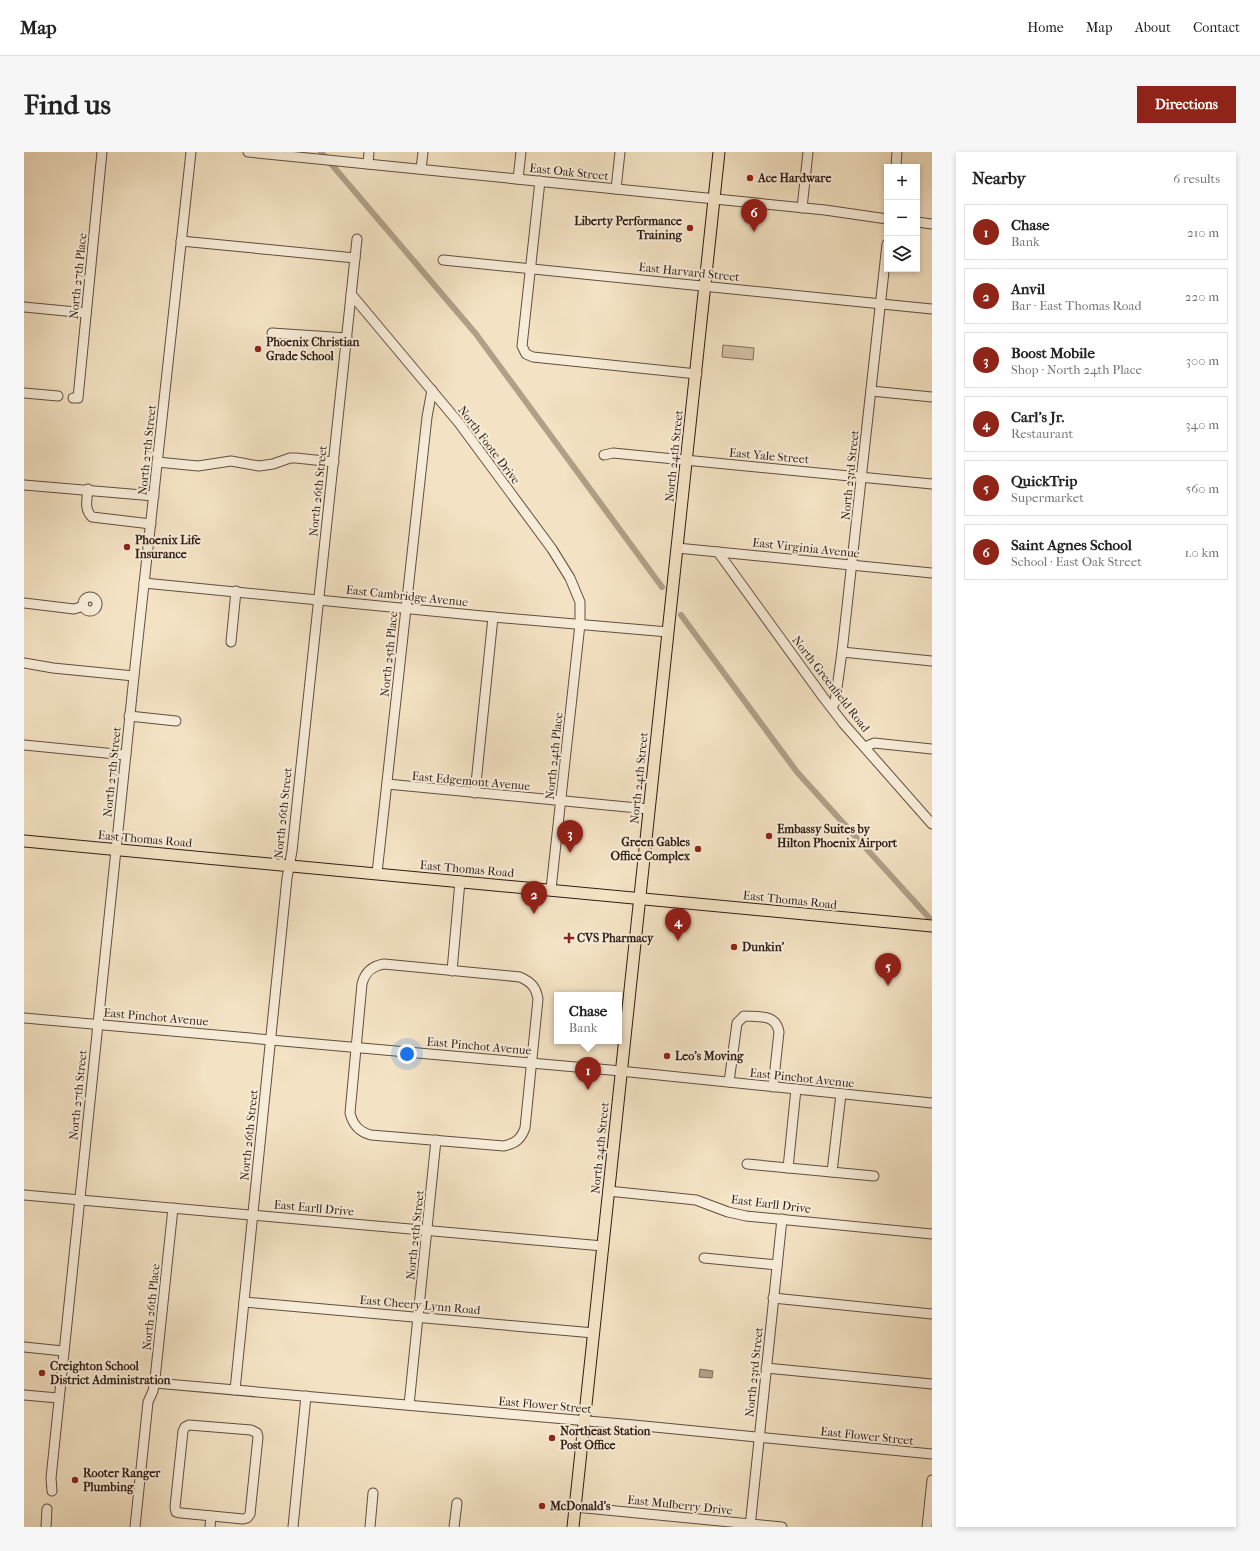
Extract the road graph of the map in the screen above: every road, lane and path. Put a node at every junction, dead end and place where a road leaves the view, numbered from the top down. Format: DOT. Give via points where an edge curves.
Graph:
graph roads {
  1 [pos="102,152"];
  2 [pos="190,152"];
  3 [pos="248,152"];
  4 [pos="369,152"];
  5 [pos="423,152"];
  6 [pos="521,152"];
  7 [pos="620,152"];
  8 [pos="720,152"];
  9 [pos="808,152"];
  10 [pos="897,152"];
  11 [pos="368,164"];
  12 [pos="896,164"];
  13 [pos="421,169"];
  14 [pos="518,179"];
  15 [pos="540,182"];
  16 [pos="616,189"];
  17 [pos="714,200"];
  18 [pos="802,208"];
  19 [pos="884,219"];
  20 [pos="920,222"];
  21 [pos="932,224"];
  22 [pos="357,239"];
  23 [pos="181,241"];
  24 [pos="355,258"];
  25 [pos="443,260"];
  26 [pos="530,269"];
  27 [pos="884,272"];
  28 [pos="705,286"];
  29 [pos="351,294"];
  30 [pos="881,304"];
  31 [pos="24,307"];
  32 [pos="932,309"];
  33 [pos="86,313"];
  34 [pos="272,332"];
  35 [pos="347,338"];
  36 [pos="696,374"];
  37 [pos="432,390"];
  38 [pos="871,391"];
  39 [pos="24,394"];
  40 [pos="58,396"];
  41 [pos="932,397"];
  42 [pos="73,398"];
  43 [pos="231,451"];
  44 [pos="604,455"];
  45 [pos="687,460"];
  46 [pos="231,461"];
  47 [pos="158,462"];
  48 [pos="334,462"];
  49 [pos="862,477"];
  50 [pos="932,484"];
  51 [pos="24,485"];
  52 [pos="88,489"];
  53 [pos="154,496"];
  54 [pos="151,524"];
  55 [pos="677,548"];
  56 [pos="718,552"];
  57 [pos="852,565"];
  58 [pos="932,573"];
  59 [pos="144,583"];
  60 [pos="236,591"];
  61 [pos="319,599"];
  62 [pos="24,603"];
  63 [pos="84,606"];
  64 [pos="406,608"];
  65 [pos="493,617"];
  66 [pos="580,624"];
  67 [pos="668,632"];
  68 [pos="231,642"];
  69 [pos="842,652"];
  70 [pos="932,661"];
  71 [pos="24,663"];
  72 [pos="134,676"];
  73 [pos="832,708"];
  74 [pos="130,716"];
  75 [pos="176,721"];
  76 [pos="24,745"];
  77 [pos="865,747"];
  78 [pos="932,749"];
  79 [pos="126,755"];
  80 [pos="387,784"];
  81 [pos="475,793"];
  82 [pos="561,801"];
  83 [pos="648,809"];
  84 [pos="932,824"];
  85 [pos="24,841"];
  86 [pos="116,849"];
  87 [pos="289,865"];
  88 [pos="377,873"];
  89 [pos="460,881"];
  90 [pos="551,890"];
  91 [pos="639,898"];
  92 [pos="930,926"];
  93 [pos="452,971"];
  94 [pos="24,1018"];
  95 [pos="98,1025"];
  96 [pos="270,1039"];
  97 [pos="356,1047"];
  98 [pos="532,1064"];
  99 [pos="621,1071"];
  100 [pos="730,1082"];
  101 [pos="773,1087"];
  102 [pos="796,1089"];
  103 [pos="841,1094"];
  104 [pos="932,1103"];
  105 [pos="436,1140"];
  106 [pos="747,1164"];
  107 [pos="788,1168"];
  108 [pos="832,1172"];
  109 [pos="874,1176"];
  110 [pos="608,1191"];
  111 [pos="24,1195"];
  112 [pos="79,1200"];
  113 [pos="173,1208"];
  114 [pos="253,1215"];
  115 [pos="782,1219"];
  116 [pos="427,1230"];
  117 [pos="932,1234"];
  118 [pos="603,1246"];
  119 [pos="704,1258"];
  120 [pos="777,1266"];
  121 [pos="773,1298"];
  122 [pos="244,1302"];
  123 [pos="932,1314"];
  124 [pos="419,1317"];
  125 [pos="594,1333"];
  126 [pos="24,1347"];
  127 [pos="63,1351"];
  128 [pos="766,1368"];
  129 [pos="155,1383"];
  130 [pos="932,1384"];
  131 [pos="235,1390"];
  132 [pos="24,1395"];
  133 [pos="306,1396"];
  134 [pos="58,1398"];
  135 [pos="409,1405"];
  136 [pos="585,1420"];
  137 [pos="759,1437"];
  138 [pos="932,1454"];
  139 [pos="932,1480"];
  140 [pos="52,1491"];
  141 [pos="373,1493"];
  142 [pos="457,1503"];
  143 [pos="575,1507"];
  144 [pos="47,1509"];
  145 [pos="211,1516"];
  146 [pos="750,1525"];
  147 [pos="46,1527"];
  148 [pos="135,1527"];
  149 [pos="210,1527"];
  150 [pos="293,1527"];
  151 [pos="370,1527"];
  152 [pos="454,1527"];
  153 [pos="573,1527"];
  154 [pos="782,1527"];
  155 [pos="927,1527"];
  1 -- 33 [label="street, North 27th Place"];
  2 -- 23 [label="street, North 27th Street"];
  3 -- 11 [label="street, East Oak Street"];
  4 -- 11 [label="street"];
  5 -- 13 [label="street"];
  6 -- 14 [label="street"];
  7 -- 16 [label="street"];
  8 -- 17 [label="main road, North 24th Street"];
  9 -- 18 [label="street"];
  10 -- 12 [label="street"];
  11 -- 13 [label="street, East Oak Street"];
  13 -- 14 [label="street, East Oak Street"];
  14 -- 15 [label="street, East Oak Street"];
  15 -- 16 [label="street, East Oak Street"];
  15 -- 26 [label="street"];
  16 -- 17 [label="street, East Oak Street"];
  17 -- 18 [label="street, East Oak Street"];
  17 -- 28 [label="main road, North 24th Street"];
  18 -- 19 [label="street, East Oak Street"];
  20 -- 21 [label="street"];
  22 -- 24 [label="street, North 26th Street"];
  23 -- 24 [label="street"];
  23 -- 47 [label="street, North 27th Street"];
  24 -- 29 [label="street, North 26th Street"];
  25 -- 26 [label="street, East Harvard Street"];
  26 -- 28 [label="street, East Harvard Street"];
  26 -- 36 [label="street" via="522,346 526,354 534,357"];
  27 -- 30 [label="street, North 23rd Street"];
  28 -- 30 [label="street, East Harvard Street"];
  28 -- 36 [label="main road, North 24th Street"];
  29 -- 35 [label="street, North 26th Street"];
  29 -- 37 [label="street, North Foote Drive"];
  30 -- 32 [label="street, East Harvard Street"];
  30 -- 38 [label="street, North 23rd Street"];
  31 -- 33 [label="street"];
  33 -- 42 [label="street, North 27th Place" via="78,398"];
  34 -- 35 [label="street"];
  35 -- 48 [label="street, North 26th Street"];
  36 -- 45 [label="main road, North 24th Street"];
  37 -- 64 [label="street, North 25th Place"];
  37 -- 66 [label="street, North Foote Drive" via="542,536 570,578 580,602"];
  38 -- 41 [label="street"];
  38 -- 49 [label="street, North 23rd Street"];
  39 -- 40 [label="street"];
  43 -- 46 [label="street"];
  44 -- 45 [label="street, East Yale Street" via="613,453"];
  45 -- 49 [label="street, East Yale Street"];
  45 -- 55 [label="main road, North 24th Street"];
  46 -- 47 [label="street" via="198,466"];
  46 -- 48 [label="street" via="259,466 266,470 290,458"];
  47 -- 53 [label="street, North 27th Street"];
  48 -- 61 [label="street, North 26th Street"];
  49 -- 50 [label="street, East Yale Street"];
  49 -- 57 [label="street, North 23rd Street"];
  51 -- 52 [label="street"];
  52 -- 53 [label="street"];
  52 -- 54 [label="street" via="86,505 92,517"];
  53 -- 54 [label="street, North 27th Street"];
  54 -- 59 [label="street, North 27th Street"];
  55 -- 56 [label="street, East Virginia Avenue"];
  55 -- 67 [label="main road, North 24th Street"];
  56 -- 57 [label="street, East Virginia Avenue"];
  56 -- 73 [label="street, North Greenfield Road"];
  57 -- 58 [label="street, East Virginia Avenue"];
  57 -- 69 [label="street, North 23rd Street"];
  59 -- 60 [label="street, East Cambridge Avenue"];
  59 -- 72 [label="street, North 27th Street"];
  60 -- 61 [label="street, East Cambridge Avenue"];
  60 -- 68 [label="street"];
  61 -- 64 [label="street, East Cambridge Avenue"];
  61 -- 87 [label="street, North 26th Street"];
  62 -- 63 [label="street" via="74,609"];
  64 -- 65 [label="street, East Cambridge Avenue"];
  64 -- 80 [label="street, North 25th Place"];
  65 -- 66 [label="street, East Cambridge Avenue"];
  65 -- 81 [label="street"];
  66 -- 67 [label="street, East Cambridge Avenue"];
  66 -- 82 [label="street, North 24th Place"];
  67 -- 83 [label="main road, North 24th Street"];
  69 -- 70 [label="street"];
  69 -- 73 [label="street, North 23rd Street"];
  71 -- 72 [label="street" via="48,668"];
  72 -- 74 [label="street, North 27th Street"];
  73 -- 77 [label="street, North Greenfield Road"];
  74 -- 75 [label="street"];
  74 -- 79 [label="street, North 27th Street"];
  76 -- 79 [label="street"];
  77 -- 78 [label="street" via="874,743"];
  77 -- 84 [label="street, North Greenfield Road"];
  79 -- 86 [label="street, North 27th Street"];
  80 -- 81 [label="street, East Edgemont Avenue"];
  80 -- 88 [label="street, North 25th Place"];
  81 -- 82 [label="street, East Edgemont Avenue"];
  82 -- 83 [label="street, East Edgemont Avenue"];
  82 -- 90 [label="street, North 24th Place"];
  83 -- 91 [label="main road, North 24th Street"];
  85 -- 86 [label="main road, East Thomas Road"];
  86 -- 87 [label="main road, East Thomas Road"];
  86 -- 95 [label="street, North 27th Street"];
  87 -- 88 [label="main road, East Thomas Road"];
  87 -- 96 [label="street, North 26th Street"];
  88 -- 89 [label="main road, East Thomas Road"];
  89 -- 90 [label="main road, East Thomas Road"];
  89 -- 93 [label="street"];
  90 -- 91 [label="main road, East Thomas Road"];
  91 -- 92 [label="main road, East Thomas Road"];
  91 -- 99 [label="main road, North 24th Street"];
  93 -- 97 [label="street" via="384,964 369,971 364,976 362,984"];
  93 -- 98 [label="street" via="520,977 533,985 538,999"];
  94 -- 95 [label="street, East Pinchot Avenue"];
  95 -- 96 [label="street, East Pinchot Avenue"];
  95 -- 112 [label="street, North 27th Street"];
  96 -- 97 [label="street, East Pinchot Avenue"];
  96 -- 114 [label="street, North 26th Street"];
  97 -- 98 [label="street, East Pinchot Avenue"];
  97 -- 105 [label="street" via="350,1113 355,1125 372,1135"];
  98 -- 99 [label="street, East Pinchot Avenue"];
  98 -- 105 [label="street" via="525,1128 515,1143 504,1146"];
  99 -- 100 [label="street, East Pinchot Avenue"];
  99 -- 110 [label="main road, North 24th Street"];
  100 -- 101 [label="street, East Pinchot Avenue"];
  100 -- 101 [label="street" via="737,1023 744,1016 768,1018 775,1021 779,1032"];
  101 -- 102 [label="street, East Pinchot Avenue"];
  102 -- 103 [label="street, East Pinchot Avenue"];
  102 -- 107 [label="street"];
  103 -- 104 [label="street, East Pinchot Avenue"];
  103 -- 108 [label="street"];
  105 -- 116 [label="street, North 25th Street"];
  106 -- 107 [label="street"];
  107 -- 108 [label="street"];
  108 -- 109 [label="street"];
  110 -- 115 [label="street, East Earll Drive" via="687,1199 734,1214"];
  110 -- 118 [label="main road, North 24th Street"];
  111 -- 112 [label="street, East Earll Drive"];
  112 -- 113 [label="street, East Earll Drive"];
  112 -- 127 [label="street, North 27th Street"];
  113 -- 114 [label="street, East Earll Drive"];
  113 -- 129 [label="street, North 26th Place"];
  114 -- 116 [label="street, East Earll Drive"];
  114 -- 122 [label="street, North 26th Street"];
  115 -- 117 [label="street, East Earll Drive"];
  115 -- 120 [label="street, North 23rd Street"];
  116 -- 118 [label="street, East Earll Drive"];
  116 -- 124 [label="street, North 25th Street"];
  118 -- 125 [label="main road, North 24th Street"];
  119 -- 120 [label="street"];
  120 -- 121 [label="street, North 23rd Street"];
  121 -- 123 [label="street"];
  121 -- 128 [label="street, North 23rd Street"];
  122 -- 124 [label="street, East Cheery Lynn Road"];
  122 -- 131 [label="street, North 26th Street"];
  124 -- 125 [label="street, East Cheery Lynn Road"];
  124 -- 135 [label="street, North 25th Street"];
  125 -- 136 [label="main road, North 24th Street"];
  126 -- 127 [label="street"];
  127 -- 134 [label="street, North 27th Street"];
  128 -- 130 [label="street"];
  128 -- 137 [label="street, North 23rd Street"];
  129 -- 131 [label="street, East Flower Street"];
  129 -- 148 [label="street, North 26th Place" via="148,1402"];
  131 -- 133 [label="street, East Flower Street"];
  132 -- 134 [label="street"];
  133 -- 135 [label="street, East Flower Street"];
  133 -- 150 [label="street"];
  134 -- 140 [label="street, North 27th Street"];
  135 -- 136 [label="street, East Flower Street"];
  136 -- 137 [label="street, East Flower Street"];
  136 -- 143 [label="main road, North 24th Street"];
  137 -- 138 [label="street, East Flower Street"];
  137 -- 146 [label="street, North 23rd Street"];
  139 -- 155 [label="street"];
  141 -- 151 [label="street"];
  142 -- 152 [label="street"];
  143 -- 146 [label="street, East Mulberry Drive"];
  143 -- 153 [label="main road, North 24th Street"];
  144 -- 147 [label="street"];
  145 -- 145 [label="street" via="243,1519 250,1514 258,1437 251,1430 189,1425 183,1431 176,1512"];
  145 -- 149 [label="street"];
  146 -- 154 [label="street, East Mulberry Drive"];
}
